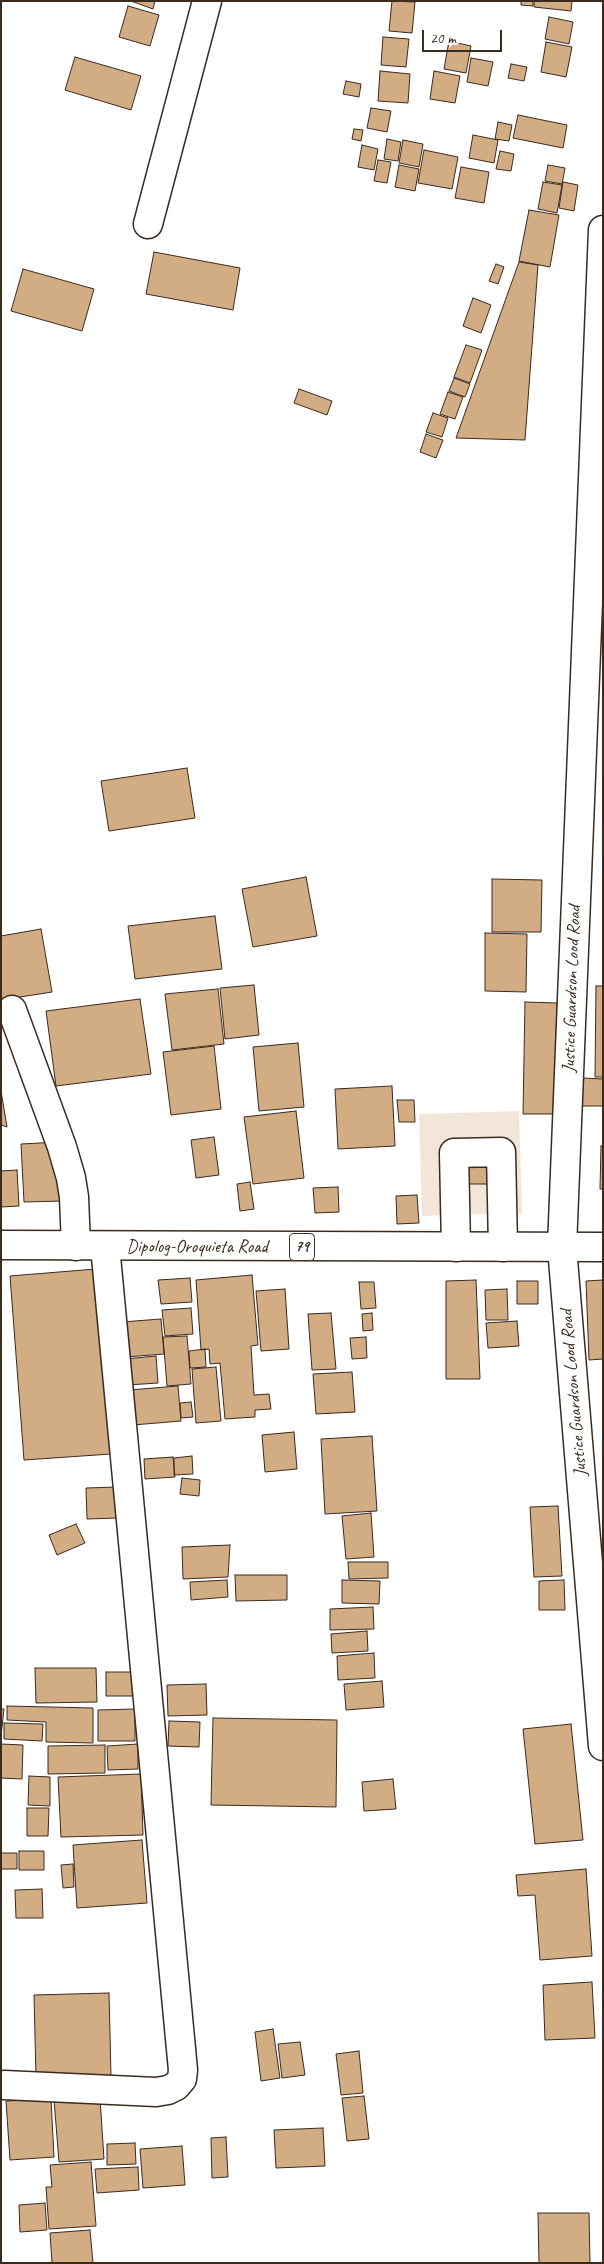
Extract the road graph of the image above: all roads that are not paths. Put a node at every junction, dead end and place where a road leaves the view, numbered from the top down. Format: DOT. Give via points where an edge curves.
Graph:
graph roads {
  1 [pos="207,1"];
  2 [pos="148,224"];
  3 [pos="603,230"];
  4 [pos="12,1010"];
  5 [pos="1,1245"];
  6 [pos="76,1246"];
  7 [pos="105,1246"];
  8 [pos="456,1247"];
  9 [pos="503,1247"];
  10 [pos="562,1247"];
  11 [pos="603,1247"];
  12 [pos="603,1746"];
  13 [pos="4,2085"];
  1 -- 2 [label="street"];
  3 -- 10 [label="street, Justice Guardson Lood Road"];
  4 -- 6 [label="street" via="71,1178"];
  5 -- 6 [label="street, Dipolog-Oroquieta Road / 79"];
  6 -- 7 [label="street, Dipolog-Oroquieta Road / 79"];
  7 -- 8 [label="street, Dipolog-Oroquieta Road / 79"];
  7 -- 13 [label="street" via="182,2079 176,2086 156,2092"];
  8 -- 9 [label="street, Dipolog-Oroquieta Road / 79"];
  8 -- 9 [label="street" via="454,1153 501,1152"];
  9 -- 10 [label="street, Dipolog-Oroquieta Road / 79"];
  10 -- 11 [label="street, Dipolog-Oroquieta Road / 79"];
  10 -- 12 [label="street, Justice Guardson Lood Road"];
}
